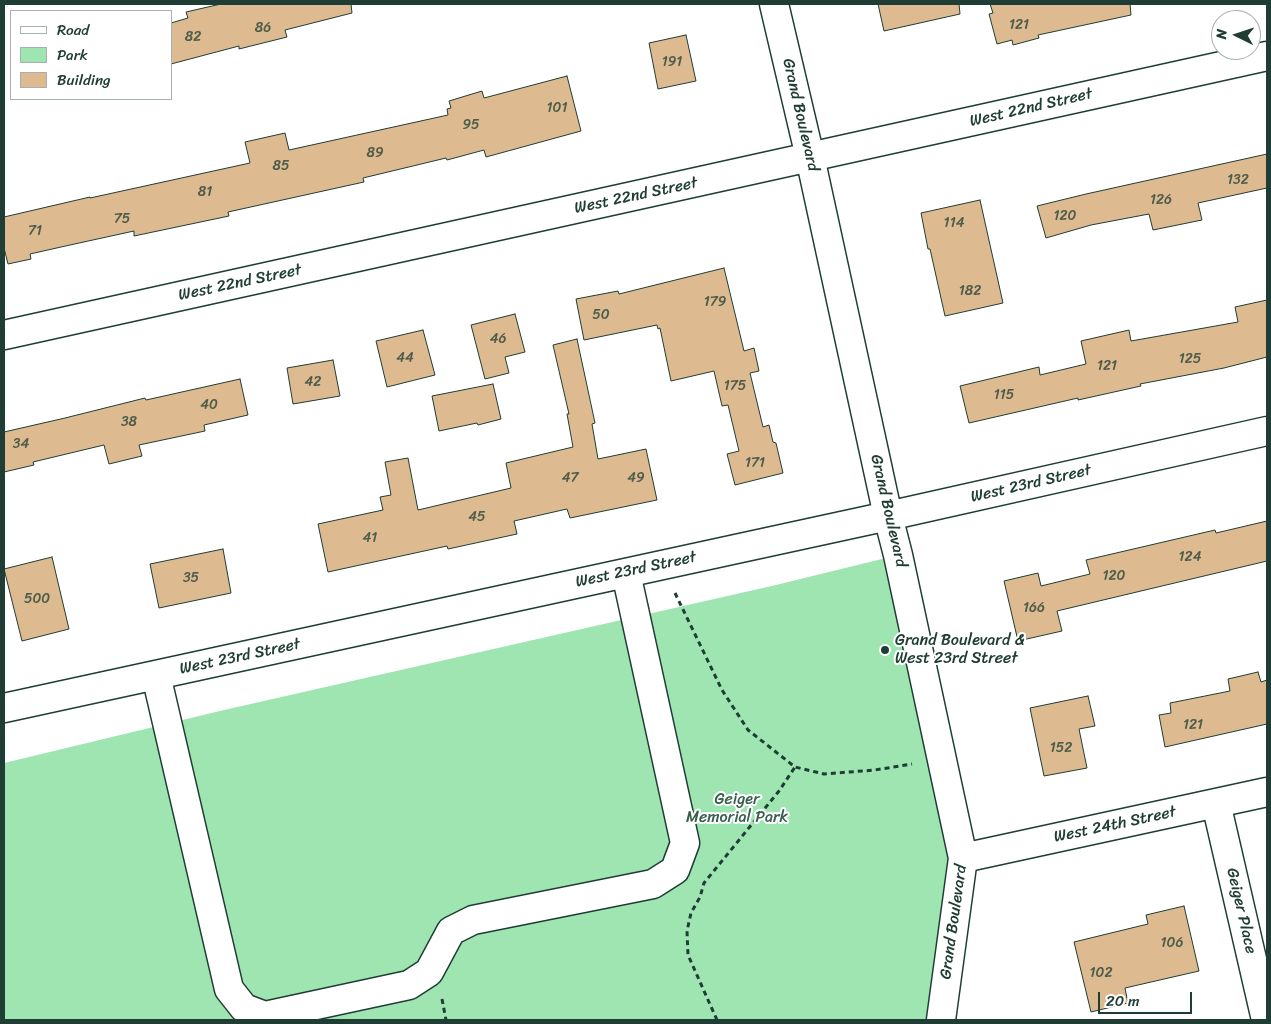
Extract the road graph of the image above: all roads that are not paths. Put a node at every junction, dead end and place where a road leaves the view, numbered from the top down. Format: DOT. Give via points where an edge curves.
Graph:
graph roads {
  1 [pos="774,4"];
  2 [pos="1267,56"];
  3 [pos="810,157"];
  4 [pos="4,335"];
  5 [pos="1267,431"];
  6 [pos="888,516"];
  7 [pos="626,572"];
  8 [pos="156,675"];
  9 [pos="4,708"];
  10 [pos="1267,792"];
  11 [pos="1216,803"];
  12 [pos="963,858"];
  13 [pos="941,1020"];
  14 [pos="1266,1020"];
  1 -- 3 [label="street, Grand Boulevard"];
  2 -- 3 [label="street, West 22nd Street"];
  3 -- 4 [label="street, West 22nd Street"];
  3 -- 6 [label="street, Grand Boulevard"];
  5 -- 6 [label="street, West 23rd Street"];
  6 -- 7 [label="street, West 23rd Street"];
  6 -- 12 [label="street, Grand Boulevard"];
  7 -- 8 [label="street, West 23rd Street"];
  7 -- 8 [label="street" via="685,843 674,870 653,884 472,920 451,930 429,972 409,985 265,1016 244,1008 229,988"];
  8 -- 9 [label="street, West 23rd Street"];
  10 -- 11 [label="street, West 24th Street"];
  11 -- 12 [label="street, West 24th Street"];
  11 -- 14 [label="street, Geiger Place"];
  12 -- 13 [label="street, Grand Boulevard"];
}
